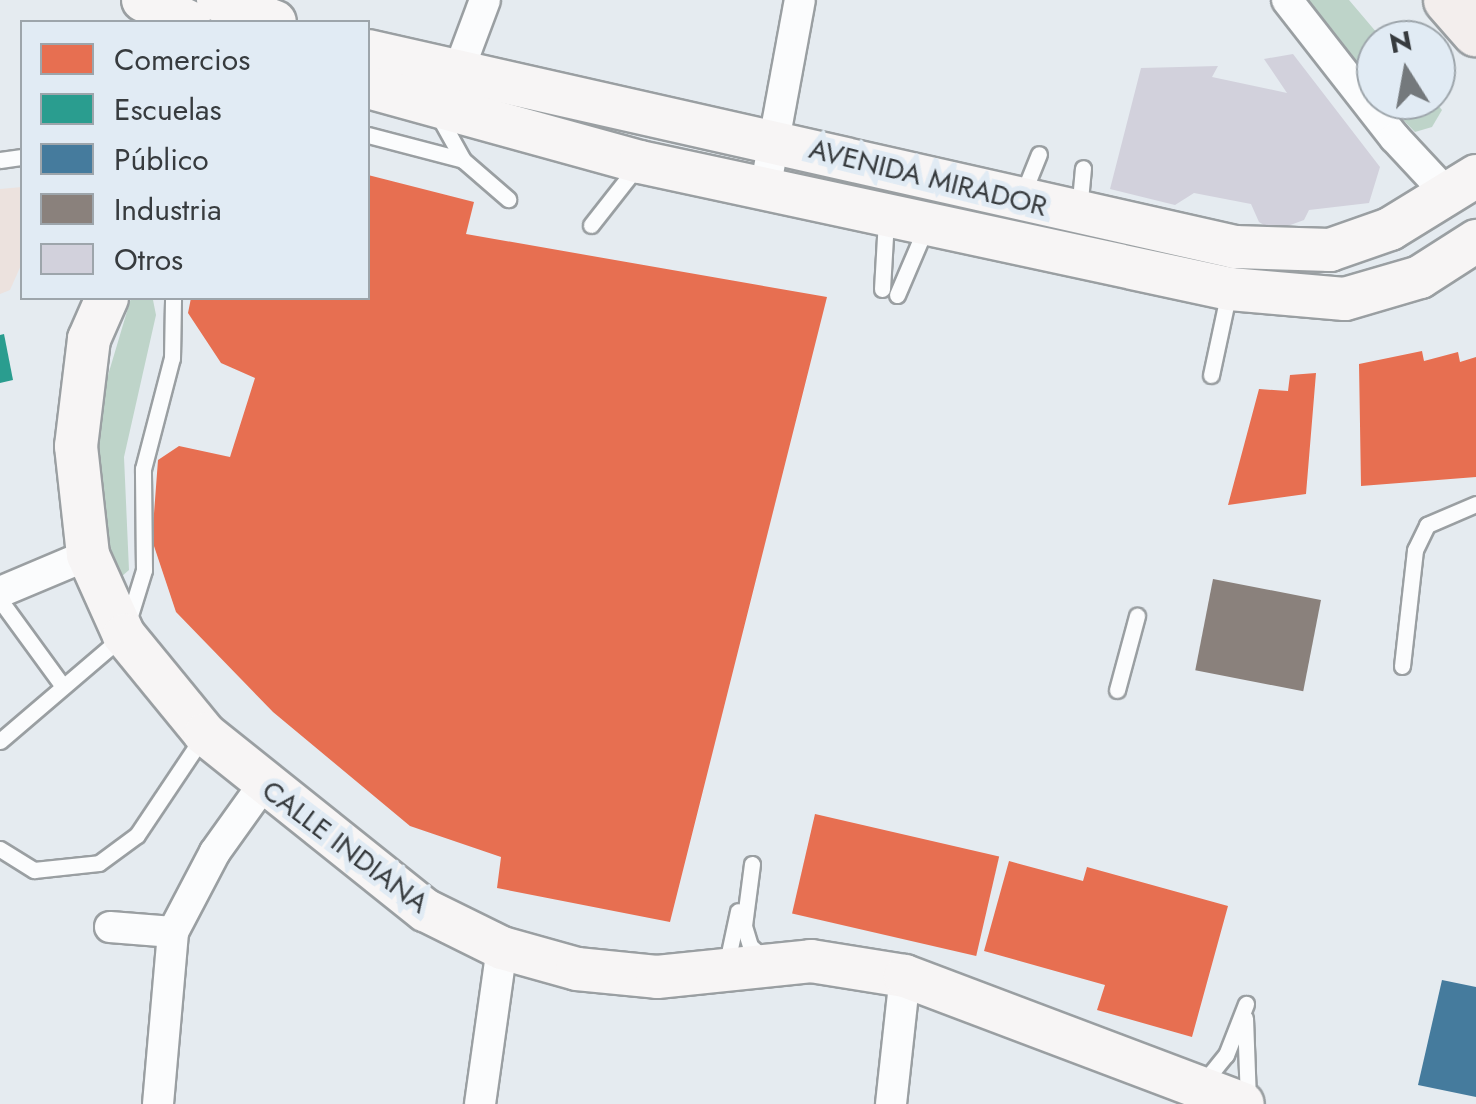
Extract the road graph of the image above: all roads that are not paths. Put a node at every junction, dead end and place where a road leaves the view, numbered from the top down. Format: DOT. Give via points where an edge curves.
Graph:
graph roads {
  1 [pos="143,0"];
  2 [pos="484,0"];
  3 [pos="800,0"];
  4 [pos="1288,0"];
  5 [pos="1448,0"];
  6 [pos="185,20"];
  7 [pos="1476,32"];
  8 [pos="370,52"];
  9 [pos="370,87"];
  10 [pos="446,93"];
  11 [pos="370,136"];
  12 [pos="773,141"];
  13 [pos="1039,154"];
  14 [pos="464,160"];
  15 [pos="640,162"];
  16 [pos="1083,168"];
  17 [pos="1463,187"];
  18 [pos="765,190"];
  19 [pos="508,199"];
  20 [pos="1019,201"];
  21 [pos="1079,215"];
  22 [pos="906,222"];
  23 [pos="591,224"];
  24 [pos="1476,241"];
  25 [pos="1230,290"];
  26 [pos="107,300"];
  27 [pos="173,300"];
  28 [pos="1211,375"];
  29 [pos="1476,504"];
  30 [pos="88,556"];
  31 [pos="0,592"];
  32 [pos="0,600"];
  33 [pos="1137,616"];
  34 [pos="124,634"];
  35 [pos="1402,666"];
  36 [pos="62,685"];
  37 [pos="1117,690"];
  38 [pos="3,731"];
  39 [pos="204,734"];
  40 [pos="263,786"];
  41 [pos="0,849"];
  42 [pos="110,927"];
  43 [pos="173,932"];
  44 [pos="502,948"];
  45 [pos="768,963"];
  46 [pos="726,967"];
  47 [pos="906,976"];
  48 [pos="1194,1097"];
  49 [pos="158,1104"];
  50 [pos="480,1104"];
  51 [pos="891,1104"];
  52 [pos="1246,1104"];
  1 -- 6 [label="main road"];
  2 -- 10 [label="street"];
  3 -- 12 [label="street"];
  4 -- 17 [label="street"];
  5 -- 7 [label="main road"];
  8 -- 10 [label="main road, AVENIDA MIRADOR"];
  9 -- 10 [label="main road, AVENIDA MIRADOR"];
  10 -- 12 [label="main road, AVENIDA MIRADOR"];
  10 -- 14 [label="lane"];
  10 -- 15 [label="main road, AVENIDA MIRADOR"];
  11 -- 14 [label="lane"];
  12 -- 18 [label="street"];
  12 -- 20 [label="main road, AVENIDA MIRADOR"];
  13 -- 20 [label="lane"];
  14 -- 19 [label="lane"];
  15 -- 18 [label="main road, AVENIDA MIRADOR"];
  15 -- 23 [label="lane"];
  16 -- 21 [label="lane"];
  17 -- 21 [label="main road, AVENIDA MIRADOR" via="1390,230 1330,250 1234,247"];
  18 -- 22 [label="main road, AVENIDA MIRADOR"];
  20 -- 21 [label="main road, AVENIDA MIRADOR"];
  22 -- 22 [label="lane" via="890,292"];
  22 -- 25 [label="main road, AVENIDA MIRADOR"];
  24 -- 25 [label="main road, AVENIDA MIRADOR" via="1420,277 1345,299"];
  25 -- 28 [label="lane"];
  26 -- 30 [label="main road, CALLE INDIANA" via="90,339 79,394 76,446"];
  27 -- 34 [label="lane" via="172,358 143,469 144,570"];
  29 -- 35 [label="lane" via="1426,525 1415,550"];
  30 -- 31 [label="street"];
  30 -- 34 [label="main road, CALLE INDIANA"];
  32 -- 36 [label="lane"];
  33 -- 37 [label="lane"];
  34 -- 36 [label="lane"];
  34 -- 39 [label="main road, CALLE INDIANA"];
  36 -- 38 [label="lane"];
  39 -- 40 [label="main road, CALLE INDIANA"];
  39 -- 41 [label="lane" via="137,835 109,857 65,870 34,870"];
  40 -- 43 [label="street" via="215,852"];
  40 -- 44 [label="main road, CALLE INDIANA" via="425,910"];
  42 -- 43 [label="street"];
  43 -- 49 [label="street"];
  44 -- 46 [label="main road, CALLE INDIANA" via="576,970 657,976"];
  44 -- 50 [label="street"];
  45 -- 46 [label="main road, CALLE INDIANA"];
  45 -- 46 [label="lane" via="745,935 752,864"];
  45 -- 47 [label="main road, CALLE INDIANA" via="811,961"];
  47 -- 48 [label="main road, CALLE INDIANA"];
  47 -- 51 [label="street"];
  48 -- 52 [label="main road, CALLE INDIANA"];
  48 -- 52 [label="lane" via="1226,1055 1246,1004"];
}
